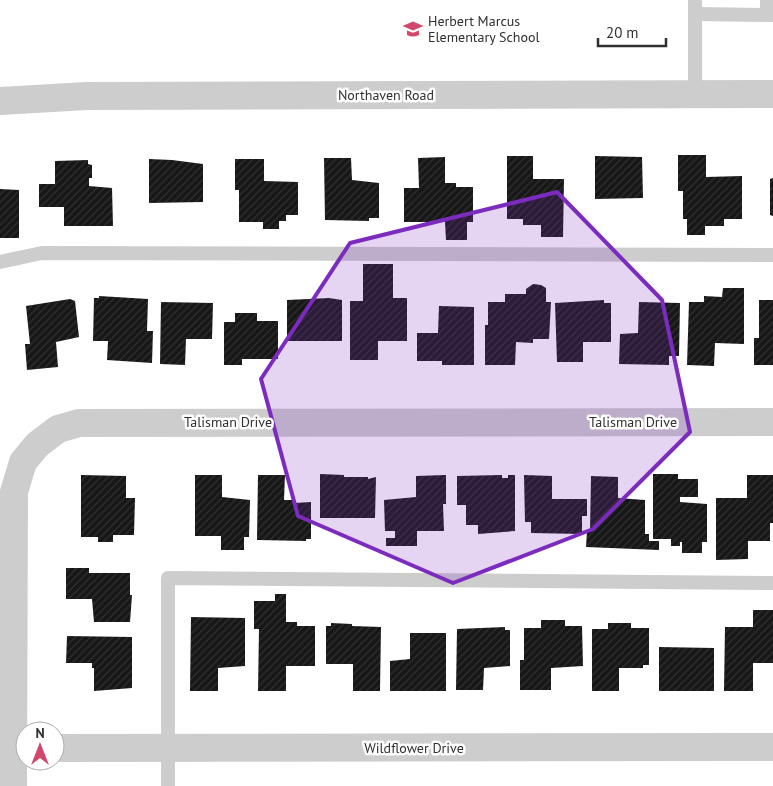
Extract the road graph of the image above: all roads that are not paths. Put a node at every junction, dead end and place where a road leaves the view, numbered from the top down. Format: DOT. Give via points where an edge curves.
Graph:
graph roads {
  1 [pos="695,0"];
  2 [pos="767,0"];
  3 [pos="695,14"];
  4 [pos="770,15"];
  5 [pos="773,94"];
  6 [pos="695,95"];
  7 [pos="0,101"];
  8 [pos="773,255"];
  9 [pos="0,262"];
  10 [pos="773,422"];
  11 [pos="773,583"];
  12 [pos="18,721"];
  13 [pos="773,747"];
  14 [pos="65,748"];
  15 [pos="168,748"];
  16 [pos="16,771"];
  17 [pos="14,786"];
  18 [pos="168,786"];
  1 -- 3 [label="lane"];
  2 -- 4 [label="lane"];
  3 -- 4 [label="lane"];
  3 -- 6 [label="lane"];
  5 -- 6 [label="street, Northaven Road"];
  6 -- 7 [label="street, Northaven Road" via="87,96"];
  8 -- 9 [label="lane" via="42,253"];
  10 -- 12 [label="street, Talisman Drive" via="79,422 58,429 37,445 23,462 14,492"];
  11 -- 15 [label="lane" via="168,578"];
  13 -- 15 [label="street, Wildflower Drive"];
  14 -- 15 [label="street, Wildflower Drive"];
  15 -- 18 [label="lane"];
  16 -- 17 [label="street, Talisman Drive"];
}
